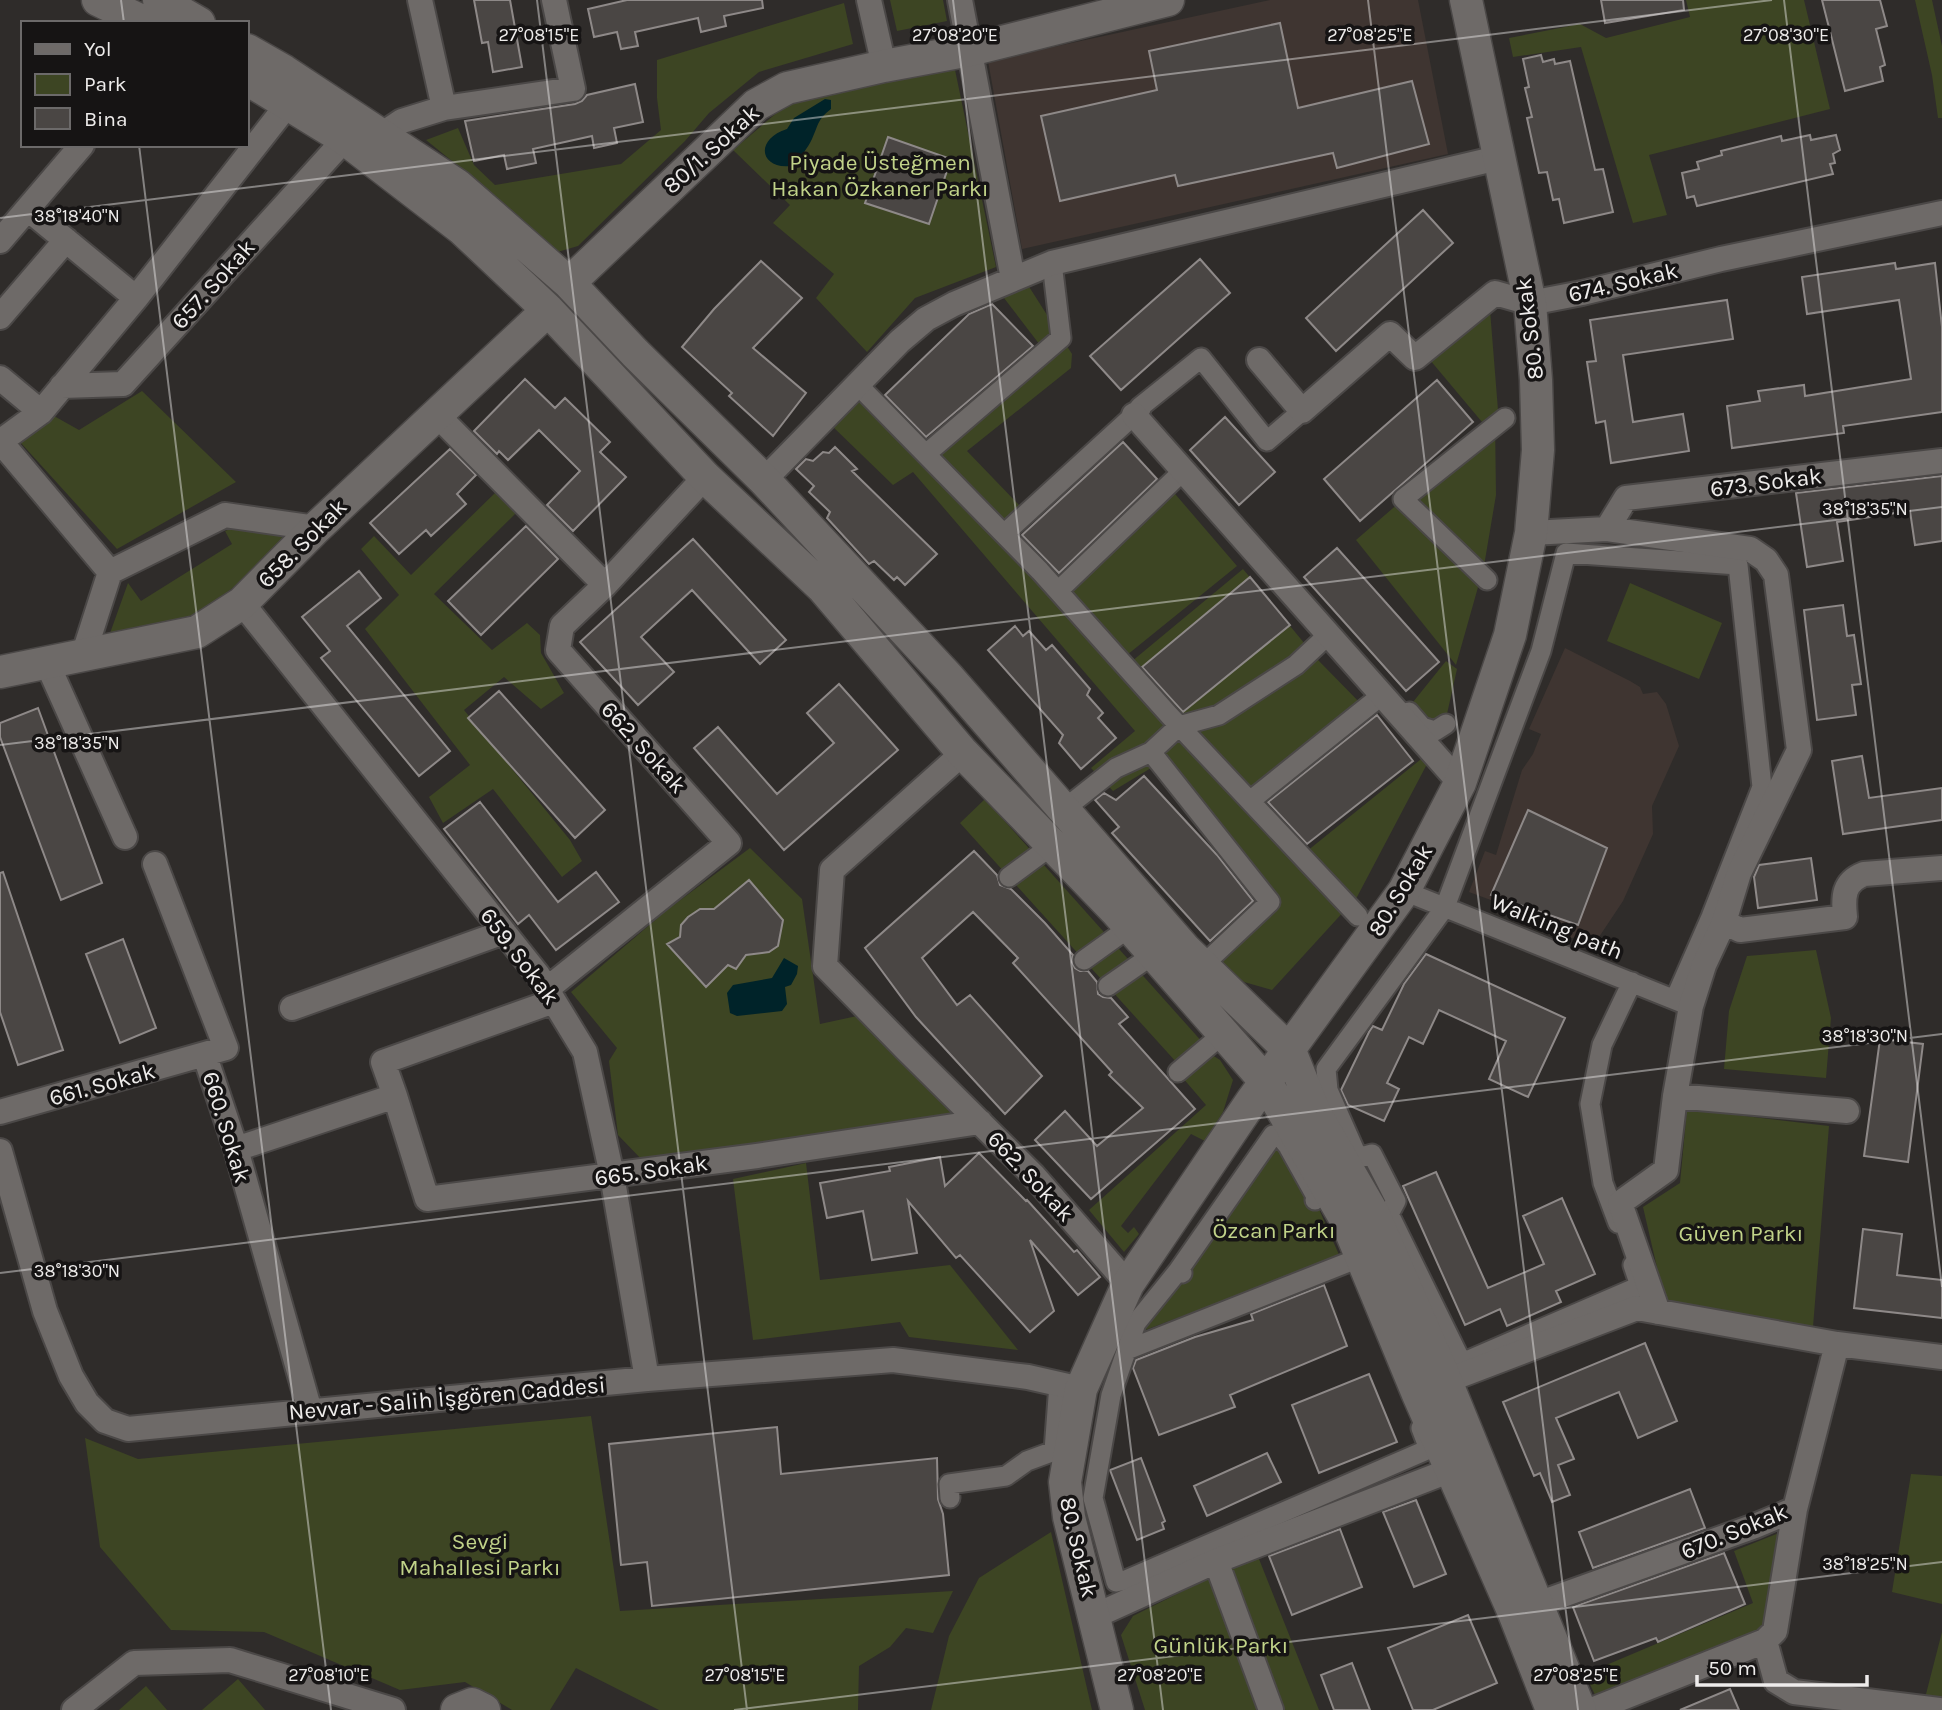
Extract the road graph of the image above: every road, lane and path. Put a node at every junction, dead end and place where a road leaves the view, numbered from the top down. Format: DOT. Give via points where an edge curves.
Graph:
graph roads {
  1 [pos="98,0"];
  2 [pos="159,0"];
  3 [pos="420,0"];
  4 [pos="554,0"];
  5 [pos="869,0"];
  6 [pos="960,0"];
  7 [pos="1168,0"];
  8 [pos="1466,0"];
  9 [pos="142,21"];
  10 [pos="196,21"];
  11 [pos="970,50"];
  12 [pos="248,51"];
  13 [pos="884,66"];
  14 [pos="248,80"];
  15 [pos="288,104"];
  16 [pos="444,108"];
  17 [pos="381,135"];
  18 [pos="345,139"];
  19 [pos="80,147"];
  20 [pos="1498,158"];
  21 [pos="28,209"];
  22 [pos="1942,213"];
  23 [pos="65,240"];
  24 [pos="0,241"];
  25 [pos="1052,263"];
  26 [pos="1013,279"];
  27 [pos="569,283"];
  28 [pos="136,298"];
  29 [pos="1530,303"];
  30 [pos="548,310"];
  31 [pos="0,317"];
  32 [pos="1259,360"];
  33 [pos="0,378"];
  34 [pos="857,384"];
  35 [pos="62,386"];
  36 [pos="1137,411"];
  37 [pos="1302,411"];
  38 [pos="41,412"];
  39 [pos="436,414"];
  40 [pos="1505,418"];
  41 [pos="1,441"];
  42 [pos="926,454"];
  43 [pos="1942,461"];
  44 [pos="1183,471"];
  45 [pos="705,477"];
  46 [pos="764,480"];
  47 [pos="316,528"];
  48 [pos="1607,529"];
  49 [pos="1531,533"];
  50 [pos="1004,534"];
  51 [pos="110,572"];
  52 [pos="1487,580"];
  53 [pos="605,585"];
  54 [pos="1058,591"];
  55 [pos="242,603"];
  56 [pos="1329,634"];
  57 [pos="83,656"];
  58 [pos="47,663"];
  59 [pos="0,672"];
  60 [pos="1381,695"];
  61 [pos="1446,724"];
  62 [pos="1179,726"];
  63 [pos="1151,752"];
  64 [pos="962,753"];
  65 [pos="1460,783"];
  66 [pos="1250,801"];
  67 [pos="1063,810"];
  68 [pos="125,837"];
  69 [pos="1051,846"];
  70 [pos="155,864"];
  71 [pos="1942,868"];
  72 [pos="1009,877"];
  73 [pos="1404,891"];
  74 [pos="1445,907"];
  75 [pos="1358,916"];
  76 [pos="1724,922"];
  77 [pos="1130,927"];
  78 [pos="504,932"];
  79 [pos="1154,954"];
  80 [pos="1084,960"];
  81 [pos="1202,966"];
  82 [pos="1632,982"];
  83 [pos="1108,986"];
  84 [pos="551,995"];
  85 [pos="1683,1003"];
  86 [pos="292,1008"];
  87 [pos="1224,1033"];
  88 [pos="1290,1051"];
  89 [pos="205,1056"];
  90 [pos="1178,1072"];
  91 [pos="1266,1082"];
  92 [pos="395,1096"];
  93 [pos="1675,1096"];
  94 [pos="1847,1111"];
  95 [pos="0,1112"];
  96 [pos="980,1122"];
  97 [pos="236,1149"];
  98 [pos="0,1152"];
  99 [pos="612,1175"];
  100 [pos="1349,1262"];
  101 [pos="1128,1284"];
  102 [pos="1658,1312"];
  103 [pos="1837,1344"];
  104 [pos="1126,1350"];
  105 [pos="1942,1357"];
  106 [pos="647,1379"];
  107 [pos="1446,1381"];
  108 [pos="1070,1386"];
  109 [pos="1417,1392"];
  110 [pos="310,1410"];
  111 [pos="1451,1470"];
  112 [pos="950,1498"];
  113 [pos="1796,1509"];
  114 [pos="1216,1561"];
  115 [pos="1525,1609"];
  116 [pos="1095,1616"];
  117 [pos="1765,1640"];
  118 [pos="74,1710"];
  119 [pos="393,1710"];
  120 [pos="457,1710"];
  121 [pos="484,1710"];
  122 [pos="1117,1710"];
  123 [pos="1272,1710"];
  124 [pos="1552,1710"];
  125 [pos="1580,1710"];
  126 [pos="1592,1710"];
  127 [pos="1939,1710"];
  1 -- 9 [label="street"];
  2 -- 10 [label="street"];
  3 -- 16 [label="street"];
  4 -- 16 [label="street" via="573,89"];
  5 -- 13 [label="street"];
  6 -- 11 [label="street"];
  7 -- 11 [label="street, 80/1. Sokak"];
  8 -- 20 [label="street, 80. Sokak"];
  11 -- 13 [label="street, 80/1. Sokak"];
  11 -- 26 [label="street"];
  12 -- 17 [label="street"];
  13 -- 27 [label="street, 80/1. Sokak" via="787,88 756,105"];
  14 -- 15 [label="street"];
  15 -- 18 [label="street"];
  15 -- 28 [label="street"];
  16 -- 17 [label="street" via="402,121"];
  17 -- 27 [label="street" via="457,186"];
  18 -- 30 [label="street" via="462,229"];
  18 -- 35 [label="street, 657. Sokak" via="123,384"];
  19 -- 21 [label="street"];
  20 -- 25 [label="street"];
  20 -- 29 [label="street, 80. Sokak"];
  21 -- 23 [label="street"];
  21 -- 24 [label="street"];
  22 -- 29 [label="street, 674. Sokak"];
  23 -- 28 [label="street"];
  23 -- 31 [label="street"];
  25 -- 26 [label="street"];
  25 -- 42 [label="street" via="1062,338"];
  26 -- 34 [label="street" via="926,319"];
  27 -- 46 [label="street"];
  28 -- 35 [label="street"];
  29 -- 37 [label="street, 674. Sokak" via="1495,293 1415,358 1390,334"];
  29 -- 49 [label="street, 80. Sokak" via="1538,450"];
  30 -- 39 [label="street, 658. Sokak"];
  30 -- 45 [label="street"];
  32 -- 37 [label="street"];
  33 -- 38 [label="street"];
  34 -- 42 [label="street"];
  34 -- 46 [label="street"];
  35 -- 38 [label="street"];
  36 -- 37 [label="street" via="1201,358 1267,441"];
  36 -- 44 [label="street"];
  36 -- 50 [label="street"];
  36 -- 61 [label="street" via="1422,727 1435,731"];
  38 -- 41 [label="street"];
  39 -- 47 [label="street, 658. Sokak"];
  39 -- 53 [label="street"];
  40 -- 52 [label="street" via="1403,499"];
  41 -- 51 [label="street"];
  42 -- 50 [label="street"];
  43 -- 48 [label="street, 673. Sokak" via="1626,498"];
  44 -- 54 [label="street"];
  44 -- 56 [label="street"];
  45 -- 53 [label="street, 662. Sokak"];
  45 -- 64 [label="street" via="822,587"];
  46 -- 67 [label="street"];
  47 -- 51 [label="street" via="225,516"];
  47 -- 55 [label="street, 658. Sokak"];
  48 -- 49 [label="street"];
  48 -- 76 [label="street" via="1750,549 1766,560 1776,575 1799,750 1739,873"];
  49 -- 65 [label="street, 80. Sokak" via="1510,635"];
  50 -- 54 [label="street"];
  51 -- 57 [label="street"];
  53 -- 84 [label="street, 662. Sokak" via="562,626 558,650 729,843"];
  54 -- 62 [label="street"];
  55 -- 57 [label="street, 658. Sokak" via="197,632"];
  55 -- 78 [label="street, 659. Sokak"];
  56 -- 60 [label="street"];
  56 -- 62 [label="street" via="1296,665 1219,715"];
  57 -- 58 [label="street, 658. Sokak"];
  58 -- 59 [label="street, 658. Sokak"];
  58 -- 68 [label="street"];
  60 -- 65 [label="street"];
  60 -- 66 [label="street"];
  62 -- 63 [label="street"];
  62 -- 66 [label="street"];
  63 -- 67 [label="street" via="1116,768"];
  63 -- 81 [label="street" via="1270,902"];
  64 -- 69 [label="street"];
  64 -- 96 [label="street, 662. Sokak" via="832,870 825,965"];
  65 -- 73 [label="street, 80. Sokak"];
  66 -- 75 [label="street"];
  67 -- 81 [label="street"];
  69 -- 72 [label="street"];
  69 -- 77 [label="street"];
  70 -- 89 [label="street, 660. Sokak" via="226,1048"];
  71 -- 76 [label="street" via="1856,877 1843,898 1845,917 1740,930"];
  73 -- 74 [label="street, Walking path"];
  73 -- 88 [label="street, 80. Sokak"];
  74 -- 82 [label="street, Walking path"];
  74 -- 82 [label="street" via="1326,1069 1328,1090 1358,1158 1372,1154 1396,1201 1389,1214 1462,1363 1640,1286 1603,1183 1590,1104 1602,1045"];
  74 -- 85 [label="street" via="1541,651 1566,553 1738,565 1762,787"];
  76 -- 85 [label="street"];
  77 -- 79 [label="street"];
  77 -- 80 [label="street"];
  78 -- 84 [label="street, 659. Sokak"];
  78 -- 86 [label="street"];
  79 -- 83 [label="street"];
  79 -- 87 [label="street"];
  81 -- 88 [label="street"];
  82 -- 85 [label="street, Walking path"];
  84 -- 92 [label="street" via="383,1062"];
  84 -- 99 [label="street, 659. Sokak" via="585,1052"];
  85 -- 93 [label="street"];
  87 -- 90 [label="street"];
  87 -- 91 [label="street"];
  88 -- 91 [label="street, 80. Sokak"];
  88 -- 107 [label="street" via="1315,1113 1374,1214"];
  89 -- 95 [label="street, 661. Sokak"];
  89 -- 97 [label="street, 660. Sokak"];
  91 -- 101 [label="street, 80. Sokak"];
  91 -- 109 [label="street" via="1346,1220"];
  92 -- 97 [label="street"];
  92 -- 99 [label="street, 665. Sokak" via="427,1199"];
  93 -- 94 [label="street"];
  93 -- 102 [label="street" via="1666,1170 1620,1203"];
  96 -- 99 [label="street, 665. Sokak"];
  96 -- 101 [label="street, 662. Sokak"];
  97 -- 110 [label="street, 660. Sokak"];
  98 -- 110 [label="street, Nevvar - Salih İşgören Caddesi" via="45,1311 71,1376 87,1403 105,1421 128,1429"];
  99 -- 106 [label="street, 659. Sokak"];
  100 -- 104 [label="street"];
  100 -- 104 [label="street" via="1288,1146 1279,1135 1273,1135 1180,1272 1136,1323"];
  100 -- 104 [label="street" via="1429,1449 1116,1582 1093,1498 1111,1395"];
  101 -- 108 [label="street, 80. Sokak"];
  102 -- 103 [label="street"];
  102 -- 107 [label="street" via="1637,1308"];
  103 -- 105 [label="street"];
  103 -- 113 [label="street, 670. Sokak"];
  106 -- 108 [label="street, Nevvar - Salih İşgören Caddesi" via="892,1360"];
  106 -- 110 [label="street, Nevvar - Salih İşgören Caddesi"];
  107 -- 109 [label="street"];
  107 -- 115 [label="street"];
  108 -- 112 [label="street" via="1054,1451 1027,1461 1006,1476 949,1484"];
  108 -- 116 [label="street, 80. Sokak" via="1065,1482 1069,1517"];
  109 -- 111 [label="street"];
  111 -- 114 [label="street"];
  111 -- 115 [label="street"];
  113 -- 115 [label="street, 670. Sokak"];
  113 -- 117 [label="street" via="1775,1631"];
  114 -- 116 [label="street"];
  114 -- 123 [label="street"];
  115 -- 124 [label="street"];
  115 -- 125 [label="street"];
  116 -- 122 [label="street, 80. Sokak"];
  117 -- 126 [label="street"];
  117 -- 127 [label="street" via="1776,1681 1794,1692"];
  118 -- 119 [label="street" via="134,1663 230,1660"];
  120 -- 121 [label="street" via="472,1704"];
}
